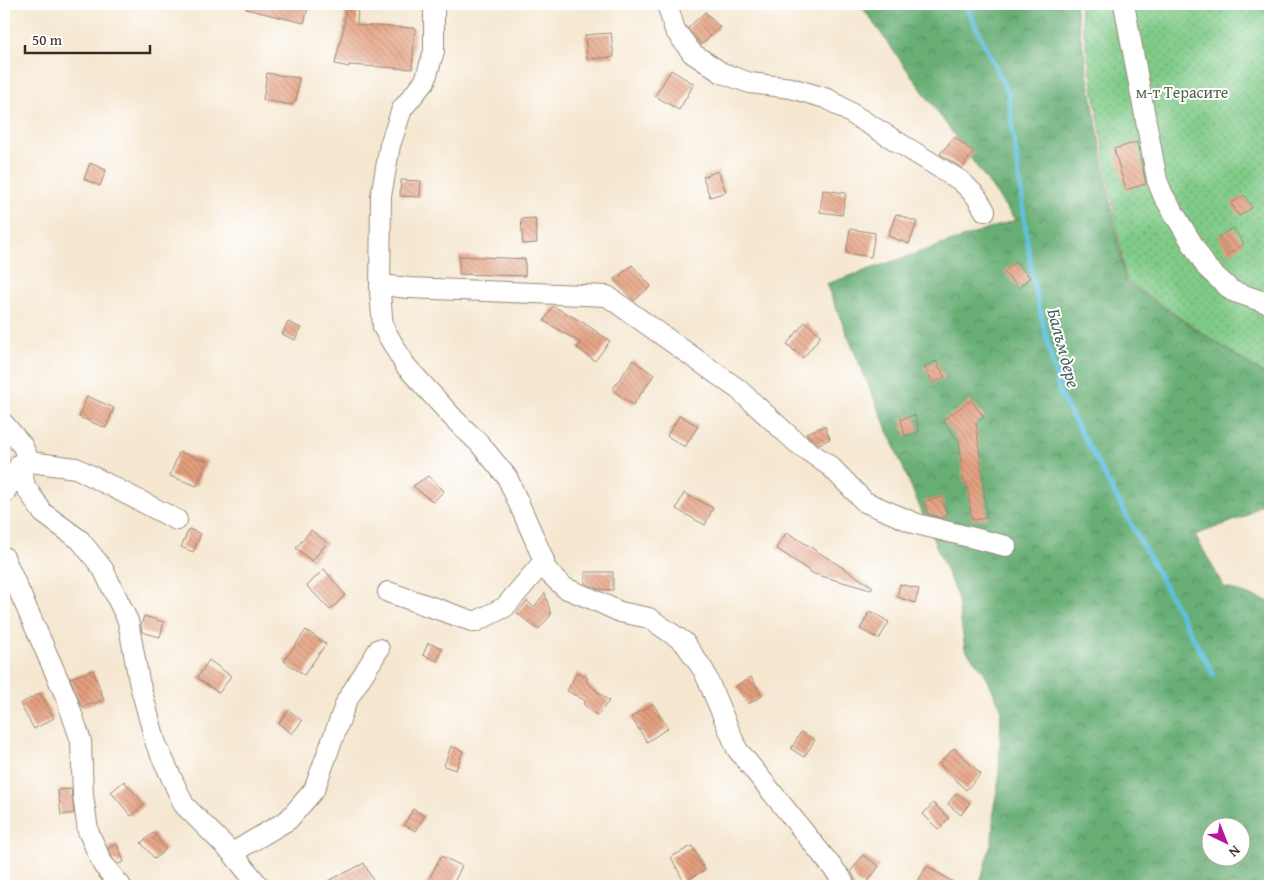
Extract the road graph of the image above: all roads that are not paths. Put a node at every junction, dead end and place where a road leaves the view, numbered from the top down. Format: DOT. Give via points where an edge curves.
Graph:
graph roads {
  1 [pos="434,4"];
  2 [pos="667,4"];
  3 [pos="1124,4"];
  4 [pos="985,211"];
  5 [pos="381,285"];
  6 [pos="1270,304"];
  7 [pos="4,424"];
  8 [pos="25,463"];
  9 [pos="4,494"];
  10 [pos="178,520"];
  11 [pos="1006,546"];
  12 [pos="4,557"];
  13 [pos="544,561"];
  14 [pos="388,592"];
  15 [pos="379,649"];
  16 [pos="232,853"];
  17 [pos="121,886"];
  18 [pos="259,886"];
  19 [pos="845,886"];
  1 -- 5 [label="street" via="434,51 425,81 402,109 390,145 381,196"];
  2 -- 4 [label="street" via="675,30 692,53 722,73 750,84 791,88 828,99 961,181"];
  3 -- 6 [label="street" via="1157,180 1163,196 1207,268 1232,291"];
  5 -- 11 [label="street" via="608,296 738,389 797,443 831,468 865,502 916,524"];
  5 -- 13 [label="street" via="383,327 405,365 507,477"];
  7 -- 8 [label="street" via="22,445"];
  8 -- 9 [label="street"];
  8 -- 10 [label="street" via="76,468"];
  8 -- 16 [label="street" via="25,486 43,512 80,540 102,569 128,621 139,681 156,744 184,805"];
  12 -- 17 [label="street" via="66,697 81,740 88,831 103,865"];
  13 -- 14 [label="street" via="504,607 475,622"];
  13 -- 19 [label="street" via="544,566 565,588 620,612 649,618 684,642 704,671 737,750"];
  15 -- 16 [label="street" via="348,700 314,790 288,820"];
  16 -- 18 [label="street"];
}
